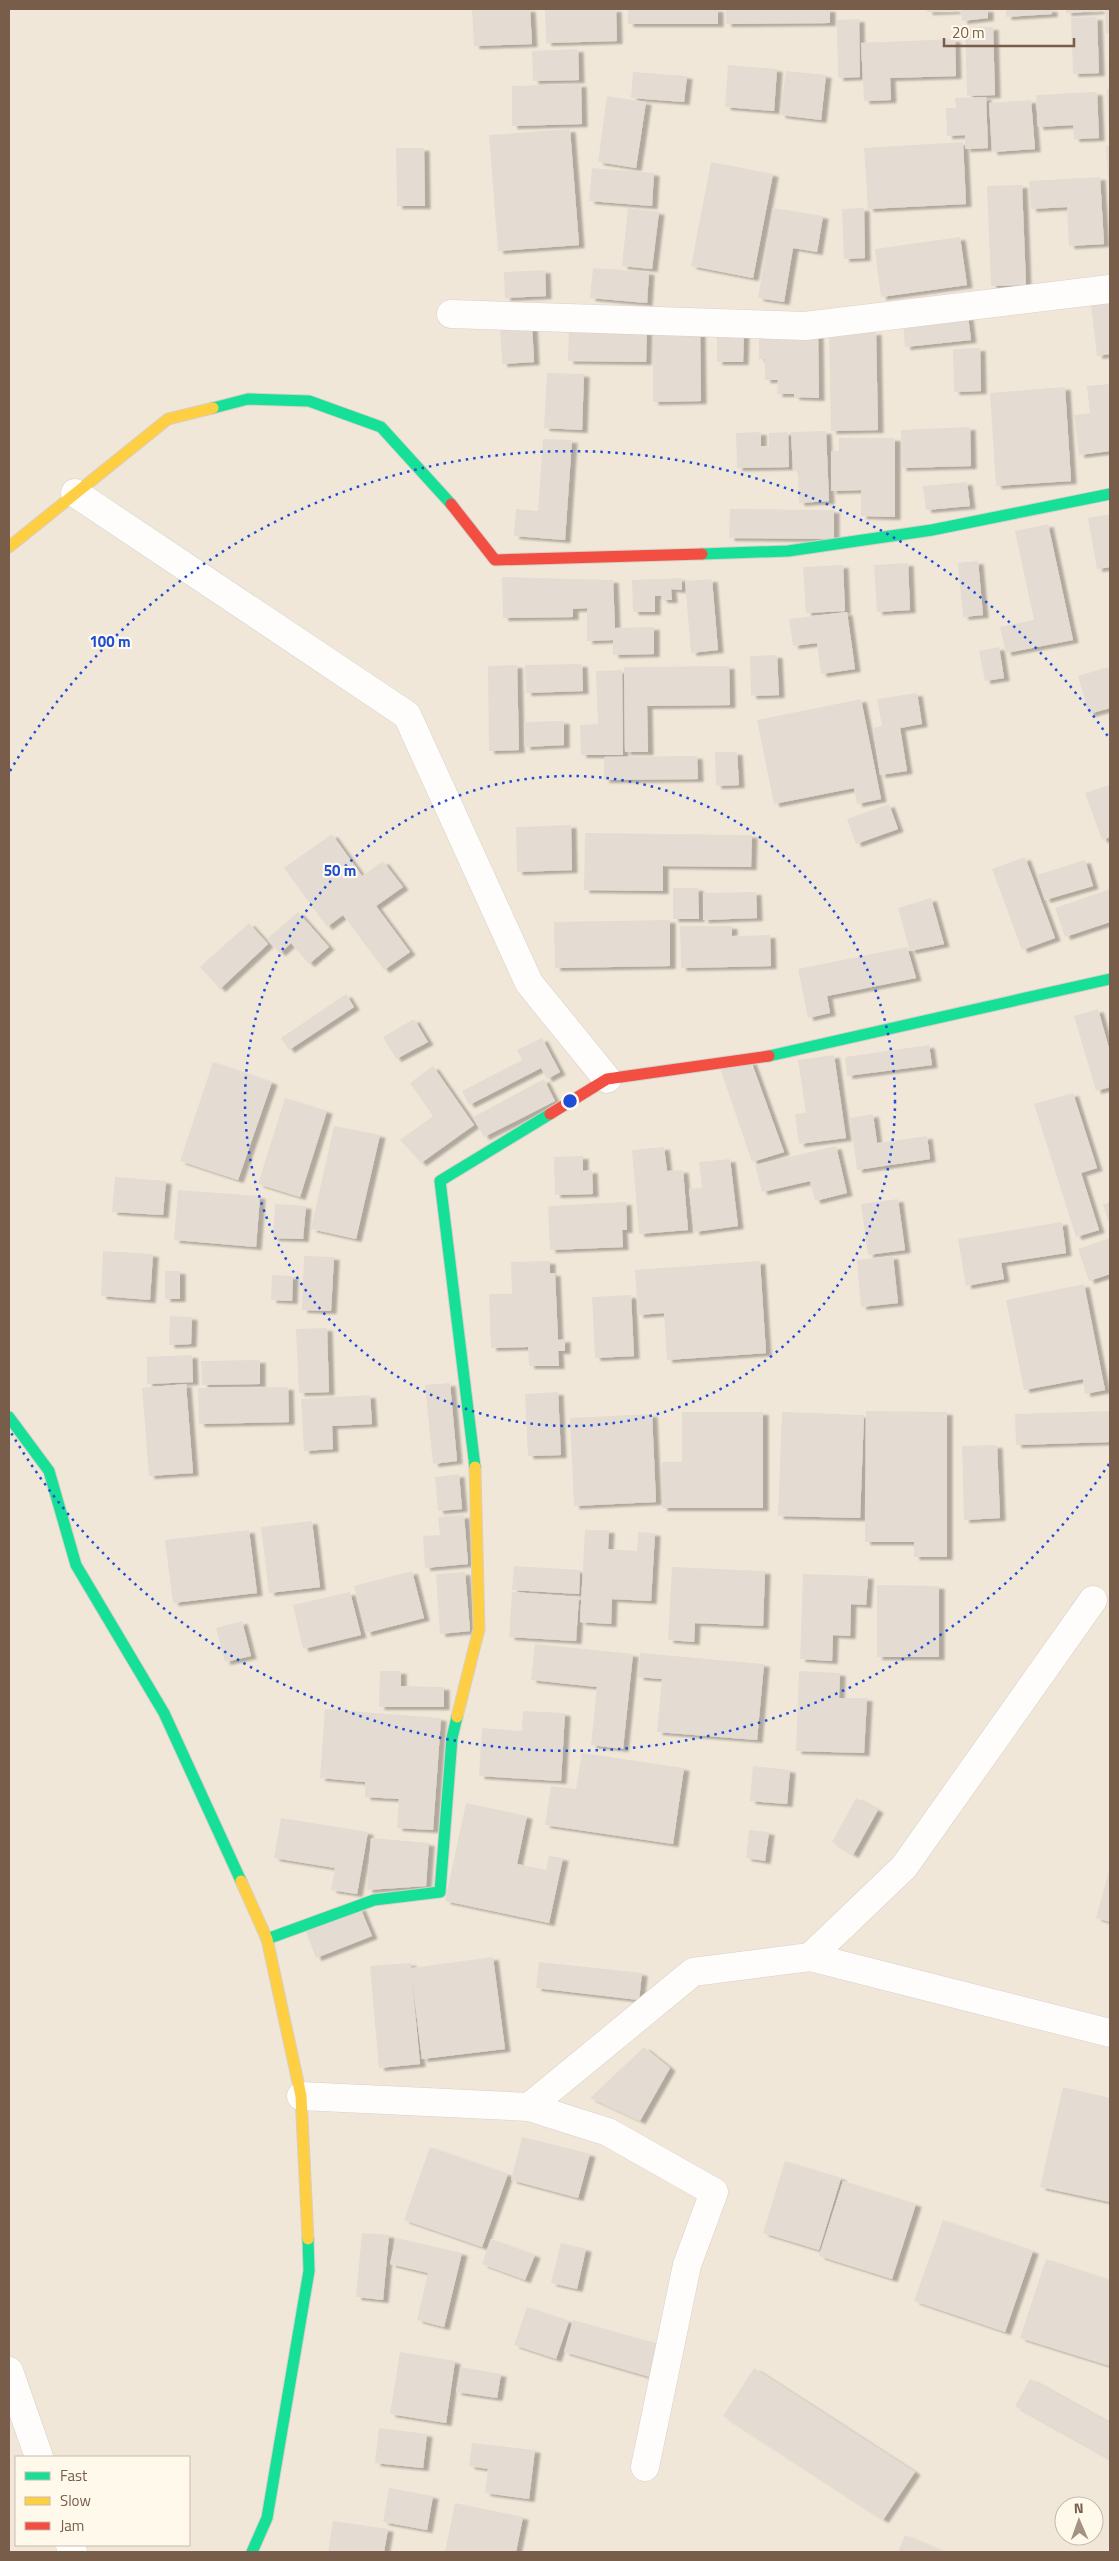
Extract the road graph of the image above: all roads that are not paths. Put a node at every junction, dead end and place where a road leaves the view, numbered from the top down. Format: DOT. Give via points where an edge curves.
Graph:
graph roads {
  1 [pos="1110,289"];
  2 [pos="451,314"];
  3 [pos="75,492"];
  4 [pos="1110,494"];
  5 [pos="9,547"];
  6 [pos="1110,978"];
  7 [pos="607,1079"];
  8 [pos="9,1417"];
  9 [pos="1093,1600"];
  10 [pos="267,1939"];
  11 [pos="810,1957"];
  12 [pos="1110,2033"];
  13 [pos="301,2096"];
  14 [pos="529,2107"];
  15 [pos="9,2371"];
  16 [pos="39,2456"];
  17 [pos="646,2467"];
  18 [pos="252,2552"];
  1 -- 2 [label="street" via="805,326"];
  3 -- 4 [label="street" via="168,419 248,399 309,401 381,427 448,500 495,560 788,551 932,530"];
  3 -- 5 [label="street"];
  3 -- 7 [label="street" via="407,715 529,983"];
  6 -- 7 [label="street" via="787,1054"];
  7 -- 10 [label="street" via="440,1181 475,1471 479,1629 452,1738 440,1892 374,1900"];
  8 -- 10 [label="street" via="49,1471 76,1565 164,1714"];
  9 -- 11 [label="street" via="904,1867"];
  10 -- 13 [label="street"];
  11 -- 12 [label="street"];
  11 -- 14 [label="street" via="693,1972"];
  13 -- 14 [label="street"];
  13 -- 18 [label="street" via="309,2271 267,2518"];
  14 -- 17 [label="street" via="608,2132 714,2192 688,2265"];
  15 -- 16 [label="street"];
}
